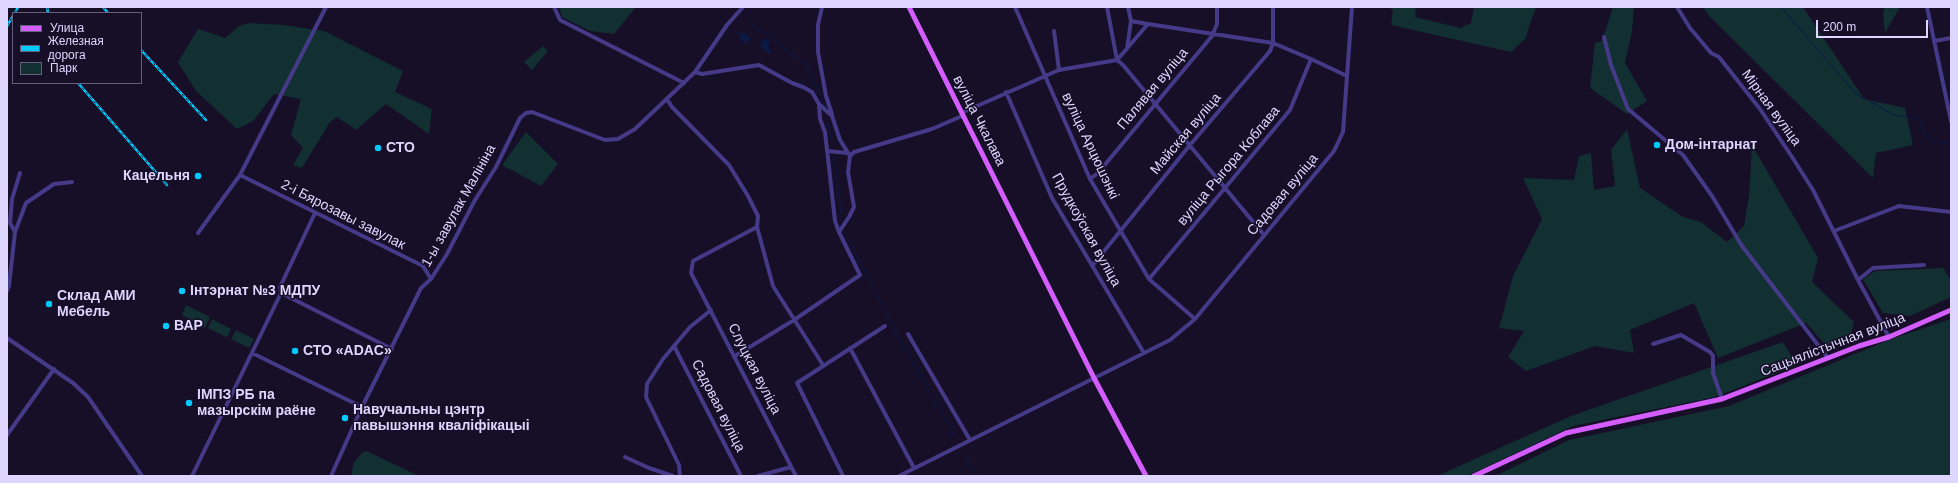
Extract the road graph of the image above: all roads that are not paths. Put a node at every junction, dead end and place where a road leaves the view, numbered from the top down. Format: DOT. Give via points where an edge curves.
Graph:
graph roads {
  1 [pos="326,7"];
  2 [pos="554,7"];
  3 [pos="743,7"];
  4 [pos="822,7"];
  5 [pos="909,7"];
  6 [pos="1015,7"];
  7 [pos="1107,7"];
  8 [pos="1128,7"];
  9 [pos="1217,7"];
  10 [pos="1273,7"];
  11 [pos="1352,7"];
  12 [pos="1677,7"];
  13 [pos="1928,7"];
  14 [pos="1131,21"];
  15 [pos="1148,24"];
  16 [pos="1054,31"];
  17 [pos="1212,36"];
  18 [pos="1604,37"];
  19 [pos="1951,38"];
  20 [pos="1934,41"];
  21 [pos="1273,43"];
  22 [pos="1127,50"];
  23 [pos="1311,59"];
  24 [pos="1117,60"];
  25 [pos="1059,70"];
  26 [pos="695,72"];
  27 [pos="1347,76"];
  28 [pos="1045,77"];
  29 [pos="684,83"];
  30 [pos="1006,92"];
  31 [pos="666,99"];
  32 [pos="819,104"];
  33 [pos="1154,104"];
  34 [pos="962,115"];
  35 [pos="832,116"];
  36 [pos="1951,122"];
  37 [pos="1190,145"];
  38 [pos="828,151"];
  39 [pos="848,154"];
  40 [pos="20,173"];
  41 [pos="240,175"];
  42 [pos="1090,179"];
  43 [pos="72,182"];
  44 [pos="1225,187"];
  45 [pos="1951,212"];
  46 [pos="315,214"];
  47 [pos="757,227"];
  48 [pos="1120,230"];
  49 [pos="15,232"];
  50 [pos="839,232"];
  51 [pos="1834,232"];
  52 [pos="198,233"];
  53 [pos="1264,235"];
  54 [pos="1924,265"];
  55 [pos="1092,266"];
  56 [pos="431,279"];
  57 [pos="1149,279"];
  58 [pos="1858,280"];
  59 [pos="7,291"];
  60 [pos="281,293"];
  61 [pos="711,310"];
  62 [pos="1951,310"];
  63 [pos="1195,319"];
  64 [pos="794,320"];
  65 [pos="885,326"];
  66 [pos="908,334"];
  67 [pos="1889,337"];
  68 [pos="7,338"];
  69 [pos="1653,344"];
  70 [pos="674,346"];
  71 [pos="850,348"];
  72 [pos="392,349"];
  73 [pos="252,353"];
  74 [pos="1144,353"];
  75 [pos="736,355"];
  76 [pos="1828,358"];
  77 [pos="823,365"];
  78 [pos="54,370"];
  79 [pos="1094,378"];
  80 [pos="1722,399"];
  81 [pos="362,407"];
  82 [pos="7,435"];
  83 [pos="970,440"];
  84 [pos="625,457"];
  85 [pos="791,468"];
  86 [pos="914,468"];
  87 [pos="142,476"];
  88 [pos="192,476"];
  89 [pos="331,476"];
  90 [pos="674,476"];
  91 [pos="680,476"];
  92 [pos="741,476"];
  93 [pos="758,476"];
  94 [pos="796,476"];
  95 [pos="843,476"];
  96 [pos="899,476"];
  97 [pos="1146,476"];
  98 [pos="1474,476"];
  1 -- 41 [label="street"];
  2 -- 29 [label="street" via="560,20"];
  3 -- 26 [label="street, 1-ы завулак Малініна"];
  4 -- 35 [label="street" via="818,24 818,52"];
  5 -- 34 [label="main road, вуліца Чкалава"];
  6 -- 28 [label="street, вуліца Арцюшэнкі"];
  7 -- 24 [label="street"];
  8 -- 14 [label="street"];
  9 -- 17 [label="street, Палявая вуліца" via="1217,24"];
  10 -- 21 [label="street"];
  11 -- 27 [label="street, Садовая вуліца"];
  12 -- 51 [label="street, Мірная вуліца" via="1690,28 1711,52 1719,57 1760,109 1809,184"];
  13 -- 20 [label="street"];
  14 -- 15 [label="street"];
  14 -- 22 [label="street"];
  15 -- 17 [label="street"];
  15 -- 22 [label="street"];
  16 -- 25 [label="street"];
  17 -- 21 [label="street"];
  17 -- 33 [label="street, Палявая вуліца"];
  18 -- 76 [label="street" via="1611,65 1628,109 1684,155 1742,246"];
  19 -- 20 [label="street"];
  20 -- 36 [label="street"];
  21 -- 23 [label="street"];
  21 -- 37 [label="street, Майская вуліца" via="1270,51"];
  22 -- 24 [label="street"];
  23 -- 27 [label="street"];
  23 -- 44 [label="street, вуліца Рыгора Коблава" via="1290,110"];
  24 -- 25 [label="street"];
  24 -- 33 [label="street"];
  25 -- 28 [label="street"];
  26 -- 29 [label="street, 1-ы завулак Малініна"];
  26 -- 32 [label="street" via="702,74 759,65 812,92"];
  27 -- 53 [label="street, Садовая вуліца" via="1343,132 1334,151"];
  28 -- 30 [label="street"];
  28 -- 42 [label="street, вуліца Арцюшэнкі"];
  29 -- 31 [label="street, 1-ы завулак Малініна"];
  30 -- 34 [label="street"];
  30 -- 55 [label="street, Прудкоўская вуліца" via="1052,198"];
  31 -- 47 [label="street" via="729,165 758,216"];
  31 -- 56 [label="street, 1-ы завулак Малініна" via="635,129 618,139 605,140 541,114 526,113 515,126 496,167"];
  32 -- 35 [label="street"];
  32 -- 38 [label="street"];
  33 -- 37 [label="street"];
  33 -- 42 [label="street, Палявая вуліца" via="1098,173"];
  34 -- 39 [label="street" via="932,129"];
  34 -- 79 [label="main road, вуліца Чкалава"];
  35 -- 39 [label="street"];
  37 -- 44 [label="street"];
  37 -- 48 [label="street, Майская вуліца"];
  38 -- 39 [label="street"];
  38 -- 50 [label="street" via="835,221"];
  39 -- 50 [label="street" via="848,172 854,207"];
  40 -- 49 [label="street" via="12,199 10,223"];
  41 -- 46 [label="street, 2-і Бярозавы завулак"];
  41 -- 52 [label="street"];
  42 -- 48 [label="street, вуліца Арцюшэнкі"];
  43 -- 49 [label="street" via="54,184 26,204"];
  44 -- 53 [label="street"];
  44 -- 57 [label="street, вуліца Рыгора Коблава"];
  45 -- 51 [label="street" via="1899,206"];
  46 -- 56 [label="street, 2-і Бярозавы завулак" via="423,266"];
  46 -- 60 [label="street" via="280,287"];
  47 -- 61 [label="street, Слуцкая вуліца" via="693,261 691,273"];
  47 -- 64 [label="street" via="773,286"];
  48 -- 55 [label="street, Майская вуліца"];
  48 -- 57 [label="street, вуліца Арцюшэнкі"];
  49 -- 59 [label="street" via="10,286"];
  50 -- 64 [label="street" via="860,275"];
  51 -- 58 [label="street, Мірная вуліца"];
  53 -- 63 [label="street, Садовая вуліца"];
  54 -- 58 [label="street" via="1873,268"];
  55 -- 74 [label="street, Прудкоўская вуліца"];
  56 -- 72 [label="street, 1-ы завулак Малініна" via="421,288"];
  57 -- 63 [label="street, вуліца Арцюшэнкі"];
  58 -- 67 [label="street, Мірная вуліца"];
  60 -- 72 [label="street"];
  60 -- 73 [label="street"];
  61 -- 70 [label="street" via="690,327"];
  61 -- 75 [label="street, Слуцкая вуліца"];
  62 -- 67 [label="main road, Сацыялістычная вуліца"];
  63 -- 74 [label="street, Садовая вуліца" via="1170,340"];
  64 -- 75 [label="street"];
  64 -- 77 [label="street"];
  65 -- 71 [label="street"];
  66 -- 83 [label="street"];
  67 -- 76 [label="main road, Сацыялістычная вуліца"];
  68 -- 78 [label="street"];
  69 -- 80 [label="street" via="1681,335 1710,352 1713,356 1713,373"];
  70 -- 91 [label="street" via="647,384 646,397 679,465"];
  70 -- 92 [label="street, Садовая вуліца"];
  71 -- 77 [label="street"];
  71 -- 86 [label="street"];
  72 -- 81 [label="street, 1-ы завулак Малініна"];
  73 -- 81 [label="street"];
  73 -- 88 [label="street"];
  74 -- 79 [label="street, Садовая вуліца"];
  75 -- 85 [label="street, Слуцкая вуліца"];
  76 -- 80 [label="main road, Сацыялістычная вуліца"];
  77 -- 95 [label="street" via="797,383"];
  78 -- 82 [label="street"];
  78 -- 87 [label="street" via="88,397"];
  79 -- 83 [label="street, Садовая вуліца"];
  79 -- 97 [label="main road, вуліца Чкалава"];
  80 -- 98 [label="main road, Сацыялістычная вуліца" via="1574,430"];
  81 -- 89 [label="street, 1-ы завулак Малініна"];
  83 -- 86 [label="street, Садовая вуліца"];
  84 -- 90 [label="street"];
  85 -- 93 [label="street"];
  85 -- 94 [label="street, Слуцкая вуліца"];
  86 -- 96 [label="street, Садовая вуліца"];
}
